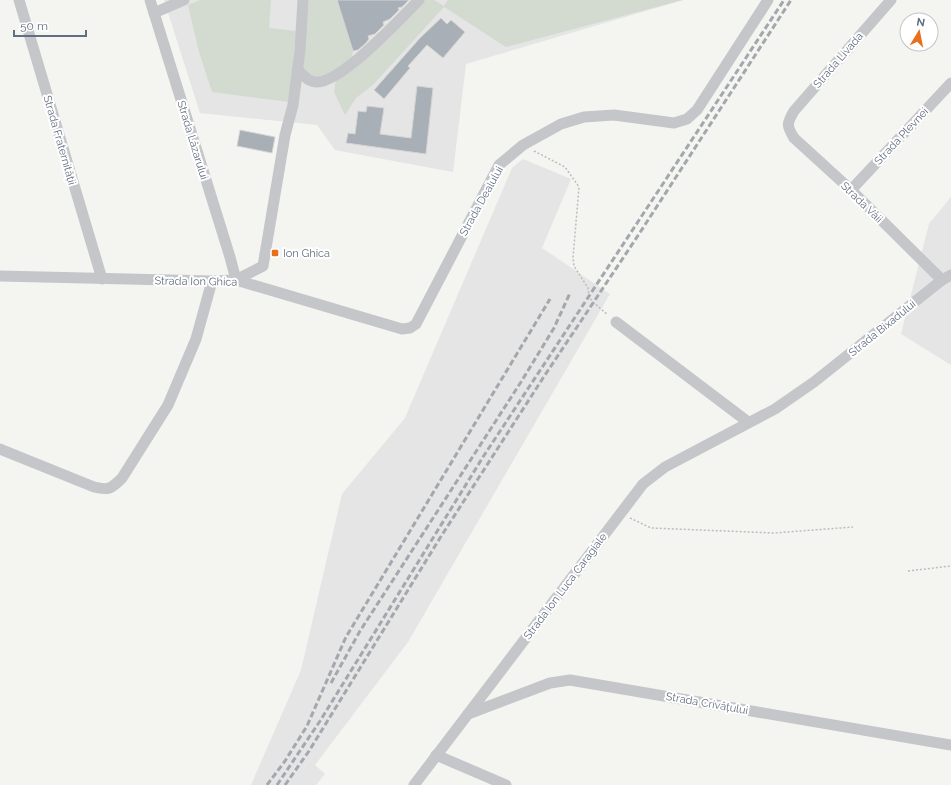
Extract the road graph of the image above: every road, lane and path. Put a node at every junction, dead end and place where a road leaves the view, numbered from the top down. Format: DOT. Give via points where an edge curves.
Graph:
graph roads {
  1 [pos="19,0"];
  2 [pos="150,0"];
  3 [pos="304,0"];
  4 [pos="419,0"];
  5 [pos="768,0"];
  6 [pos="891,0"];
  7 [pos="180,1"];
  8 [pos="154,14"];
  9 [pos="298,70"];
  10 [pos="951,83"];
  11 [pos="788,122"];
  12 [pos="523,145"];
  13 [pos="851,190"];
  14 [pos="0,276"];
  15 [pos="946,277"];
  16 [pos="102,279"];
  17 [pos="236,280"];
  18 [pos="212,281"];
  19 [pos="616,322"];
  20 [pos="410,328"];
  21 [pos="814,382"];
  22 [pos="748,422"];
  23 [pos="0,449"];
  24 [pos="620,513"];
  25 [pos="853,527"];
  26 [pos="951,566"];
  27 [pos="908,571"];
  28 [pos="467,715"];
  29 [pos="951,745"];
  30 [pos="436,755"];
  31 [pos="414,785"];
  32 [pos="506,785"];
  1 -- 16 [label="street, Strada Fraternității"];
  2 -- 8 [label="street, Strada Lăzarului"];
  3 -- 9 [label="street"];
  4 -- 9 [label="street" via="358,60 330,79 318,82 307,80"];
  5 -- 12 [label="street, Strada Dealului" via="697,110 687,119 674,123 614,115 584,117 561,124"];
  6 -- 11 [label="street, Strada Livada" via="802,102"];
  7 -- 8 [label="street"];
  8 -- 17 [label="street, Strada Lăzarului"];
  9 -- 17 [label="street" via="263,266"];
  10 -- 13 [label="street, Strada Plevnei"];
  11 -- 13 [label="street, Strada Văii" via="788,129 794,138"];
  12 -- 19 [label="path" via="566,167 579,187 574,266 588,288 589,297"];
  12 -- 20 [label="street, Strada Dealului" via="499,165 416,324"];
  13 -- 15 [label="street, Strada Văii"];
  14 -- 16 [label="street, Strada Ion Ghica"];
  15 -- 21 [label="street, Strada Bixadului"];
  16 -- 18 [label="street, Strada Ion Ghica"];
  17 -- 18 [label="street, Strada Ion Ghica"];
  17 -- 20 [label="street, Strada Ion Ghica" via="402,329"];
  18 -- 23 [label="street" via="196,339 168,405 117,484 104,490"];
  19 -- 22 [label="street"];
  21 -- 22 [label="street, Strada Ion Luca Caragiale" via="775,409"];
  22 -- 24 [label="street, Strada Ion Luca Caragiale" via="665,467 643,484"];
  24 -- 25 [label="path" via="651,528 774,533"];
  24 -- 28 [label="street, Strada Ion Luca Caragiale"];
  26 -- 27 [label="path"];
  28 -- 29 [label="street, Strada Crivățului" via="550,683 570,680"];
  28 -- 30 [label="street, Strada Ion Luca Caragiale"];
  30 -- 31 [label="street, Strada Ion Luca Caragiale"];
  30 -- 32 [label="street"];
}
